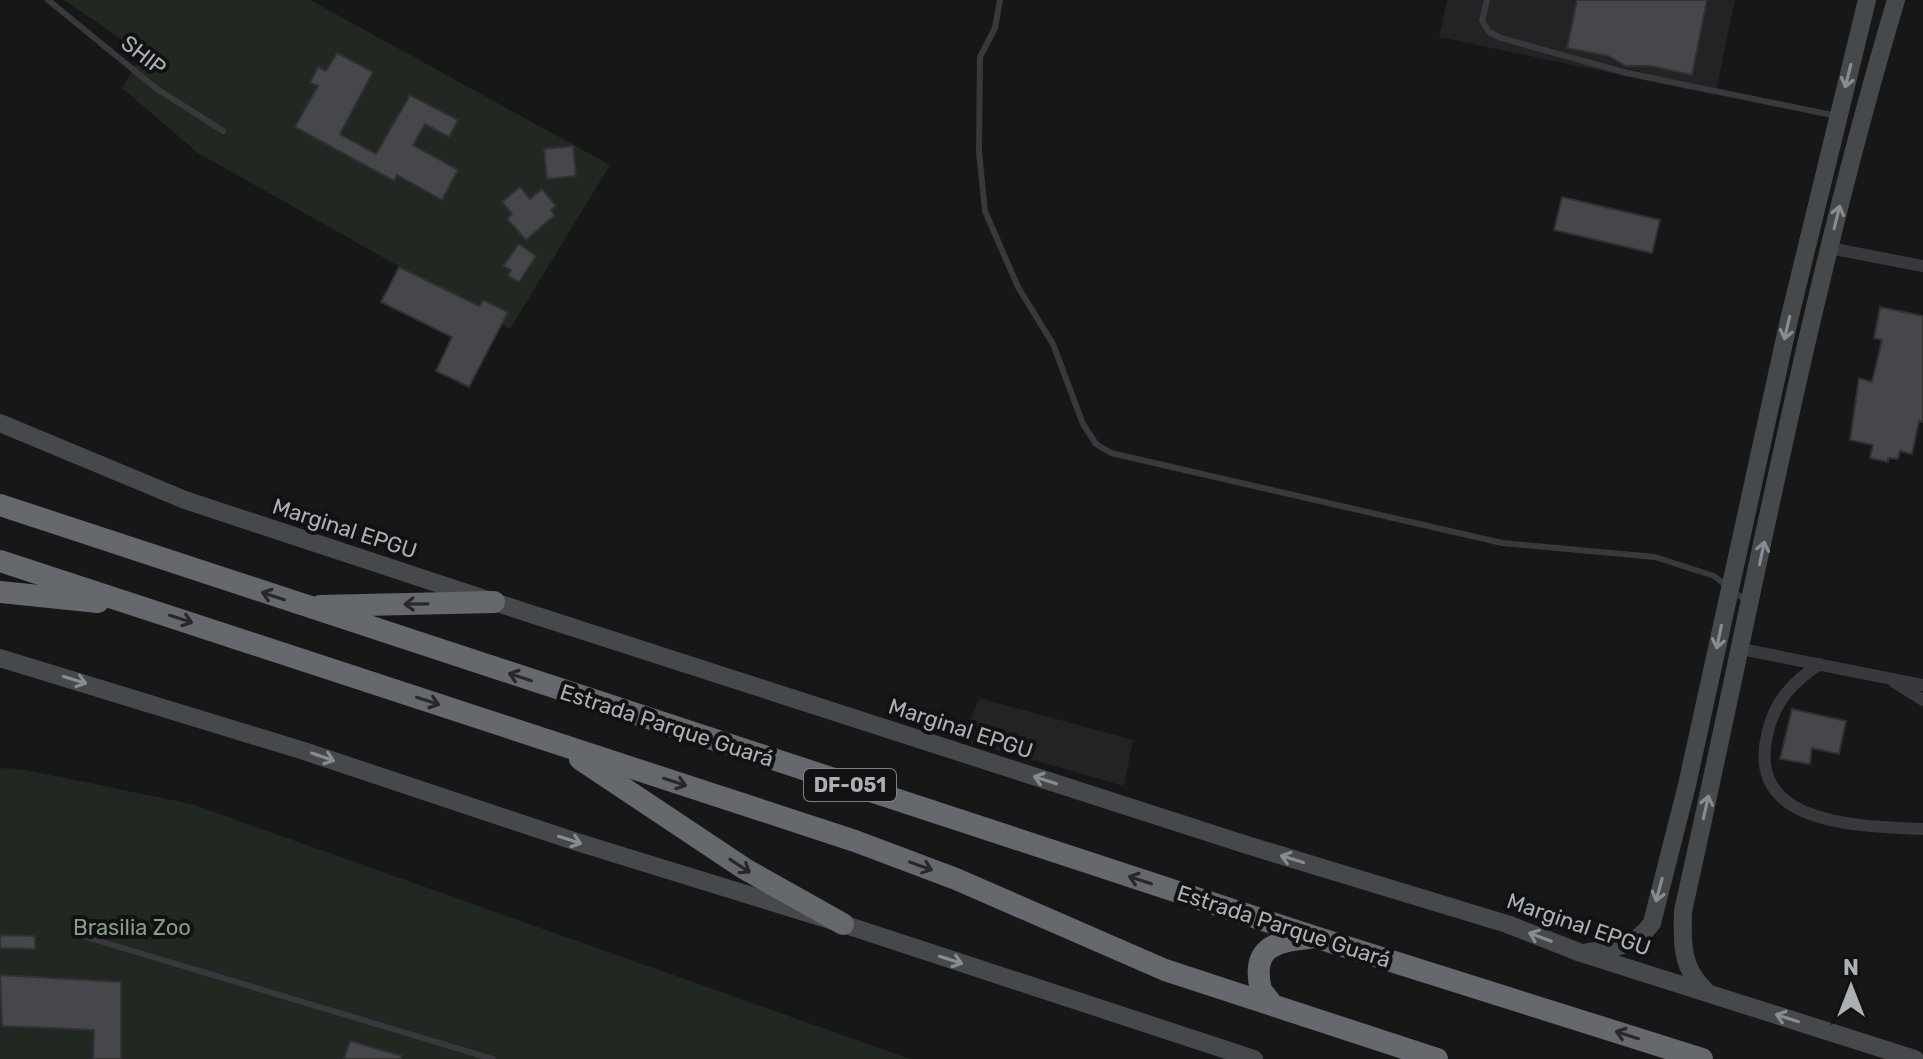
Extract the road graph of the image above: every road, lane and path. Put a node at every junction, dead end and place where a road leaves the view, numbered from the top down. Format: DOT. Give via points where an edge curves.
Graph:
graph roads {
  1 [pos="48,0"];
  2 [pos="1000,0"];
  3 [pos="1487,0"];
  4 [pos="1867,0"];
  5 [pos="1896,0"];
  6 [pos="1838,116"];
  7 [pos="223,131"];
  8 [pos="1829,248"];
  9 [pos="1923,266"];
  10 [pos="0,423"];
  11 [pos="0,505"];
  12 [pos="0,561"];
  13 [pos="1731,587"];
  14 [pos="0,592"];
  15 [pos="494,602"];
  16 [pos="1751,605"];
  17 [pos="146,607"];
  18 [pos="304,607"];
  19 [pos="1741,649"];
  20 [pos="0,658"];
  21 [pos="1820,664"];
  22 [pos="1888,678"];
  23 [pos="1923,685"];
  24 [pos="1923,700"];
  25 [pos="559,744"];
  26 [pos="1923,829"];
  27 [pos="843,924"];
  28 [pos="86,937"];
  29 [pos="1318,938"];
  30 [pos="1581,953"];
  31 [pos="1705,990"];
  32 [pos="1273,1005"];
  33 [pos="493,1059"];
  34 [pos="1254,1059"];
  35 [pos="1437,1059"];
  36 [pos="1702,1059"];
  37 [pos="1915,1059"];
  1 -- 7 [label="lane, SHIP" via="157,89"];
  2 -- 13 [label="lane" via="995,28 980,57 979,152 985,211 1018,287 1053,344 1083,424 1096,444 1111,453 1502,543 1655,557"];
  3 -- 6 [label="lane" via="1482,21 1501,38 1627,73"];
  4 -- 6 [label="street, one-way"];
  8 -- 5 [label="street, one-way"];
  6 -- 13 [label="street, one-way"];
  8 -- 9 [label="street"];
  16 -- 8 [label="street, one-way"];
  10 -- 15 [label="street, Marginal EPGU" via="185,500"];
  18 -- 11 [label="highway, Estrada Parque Guará / DF-051, one-way"];
  12 -- 17 [label="highway, DF-051"];
  13 -- 16 [label="lane"];
  13 -- 30 [label="street, one-way" via="1652,923 1644,935 1623,944"];
  14 -- 17 [label="highway"];
  15 -- 18 [label="highway, one-way"];
  30 -- 15 [label="street, Marginal EPGU, one-way" via="1507,924 1232,841"];
  16 -- 19 [label="street"];
  17 -- 25 [label="highway, DF-051, one-way"];
  29 -- 18 [label="highway, Estrada Parque Guará / DF-051, one-way"];
  19 -- 21 [label="street"];
  31 -- 19 [label="street, one-way" via="1685,962 1683,911"];
  20 -- 27 [label="street, one-way"];
  21 -- 22 [label="street"];
  21 -- 26 [label="street" via="1790,687 1774,711 1763,758 1770,786 1793,807 1814,815"];
  22 -- 23 [label="street"];
  22 -- 24 [label="street"];
  25 -- 27 [label="highway, one-way" via="745,869"];
  25 -- 32 [label="highway, DF-051, one-way" via="855,841 1165,970"];
  27 -- 34 [label="street, one-way"];
  28 -- 33 [label="lane"];
  29 -- 32 [label="highway" via="1286,940 1261,957 1261,990"];
  36 -- 29 [label="highway, Estrada Parque Guará / DF-051, one-way"];
  30 -- 31 [label="street, Marginal EPGU"];
  37 -- 31 [label="street, Marginal EPGU, one-way"];
  32 -- 35 [label="highway, DF-051"];
}
